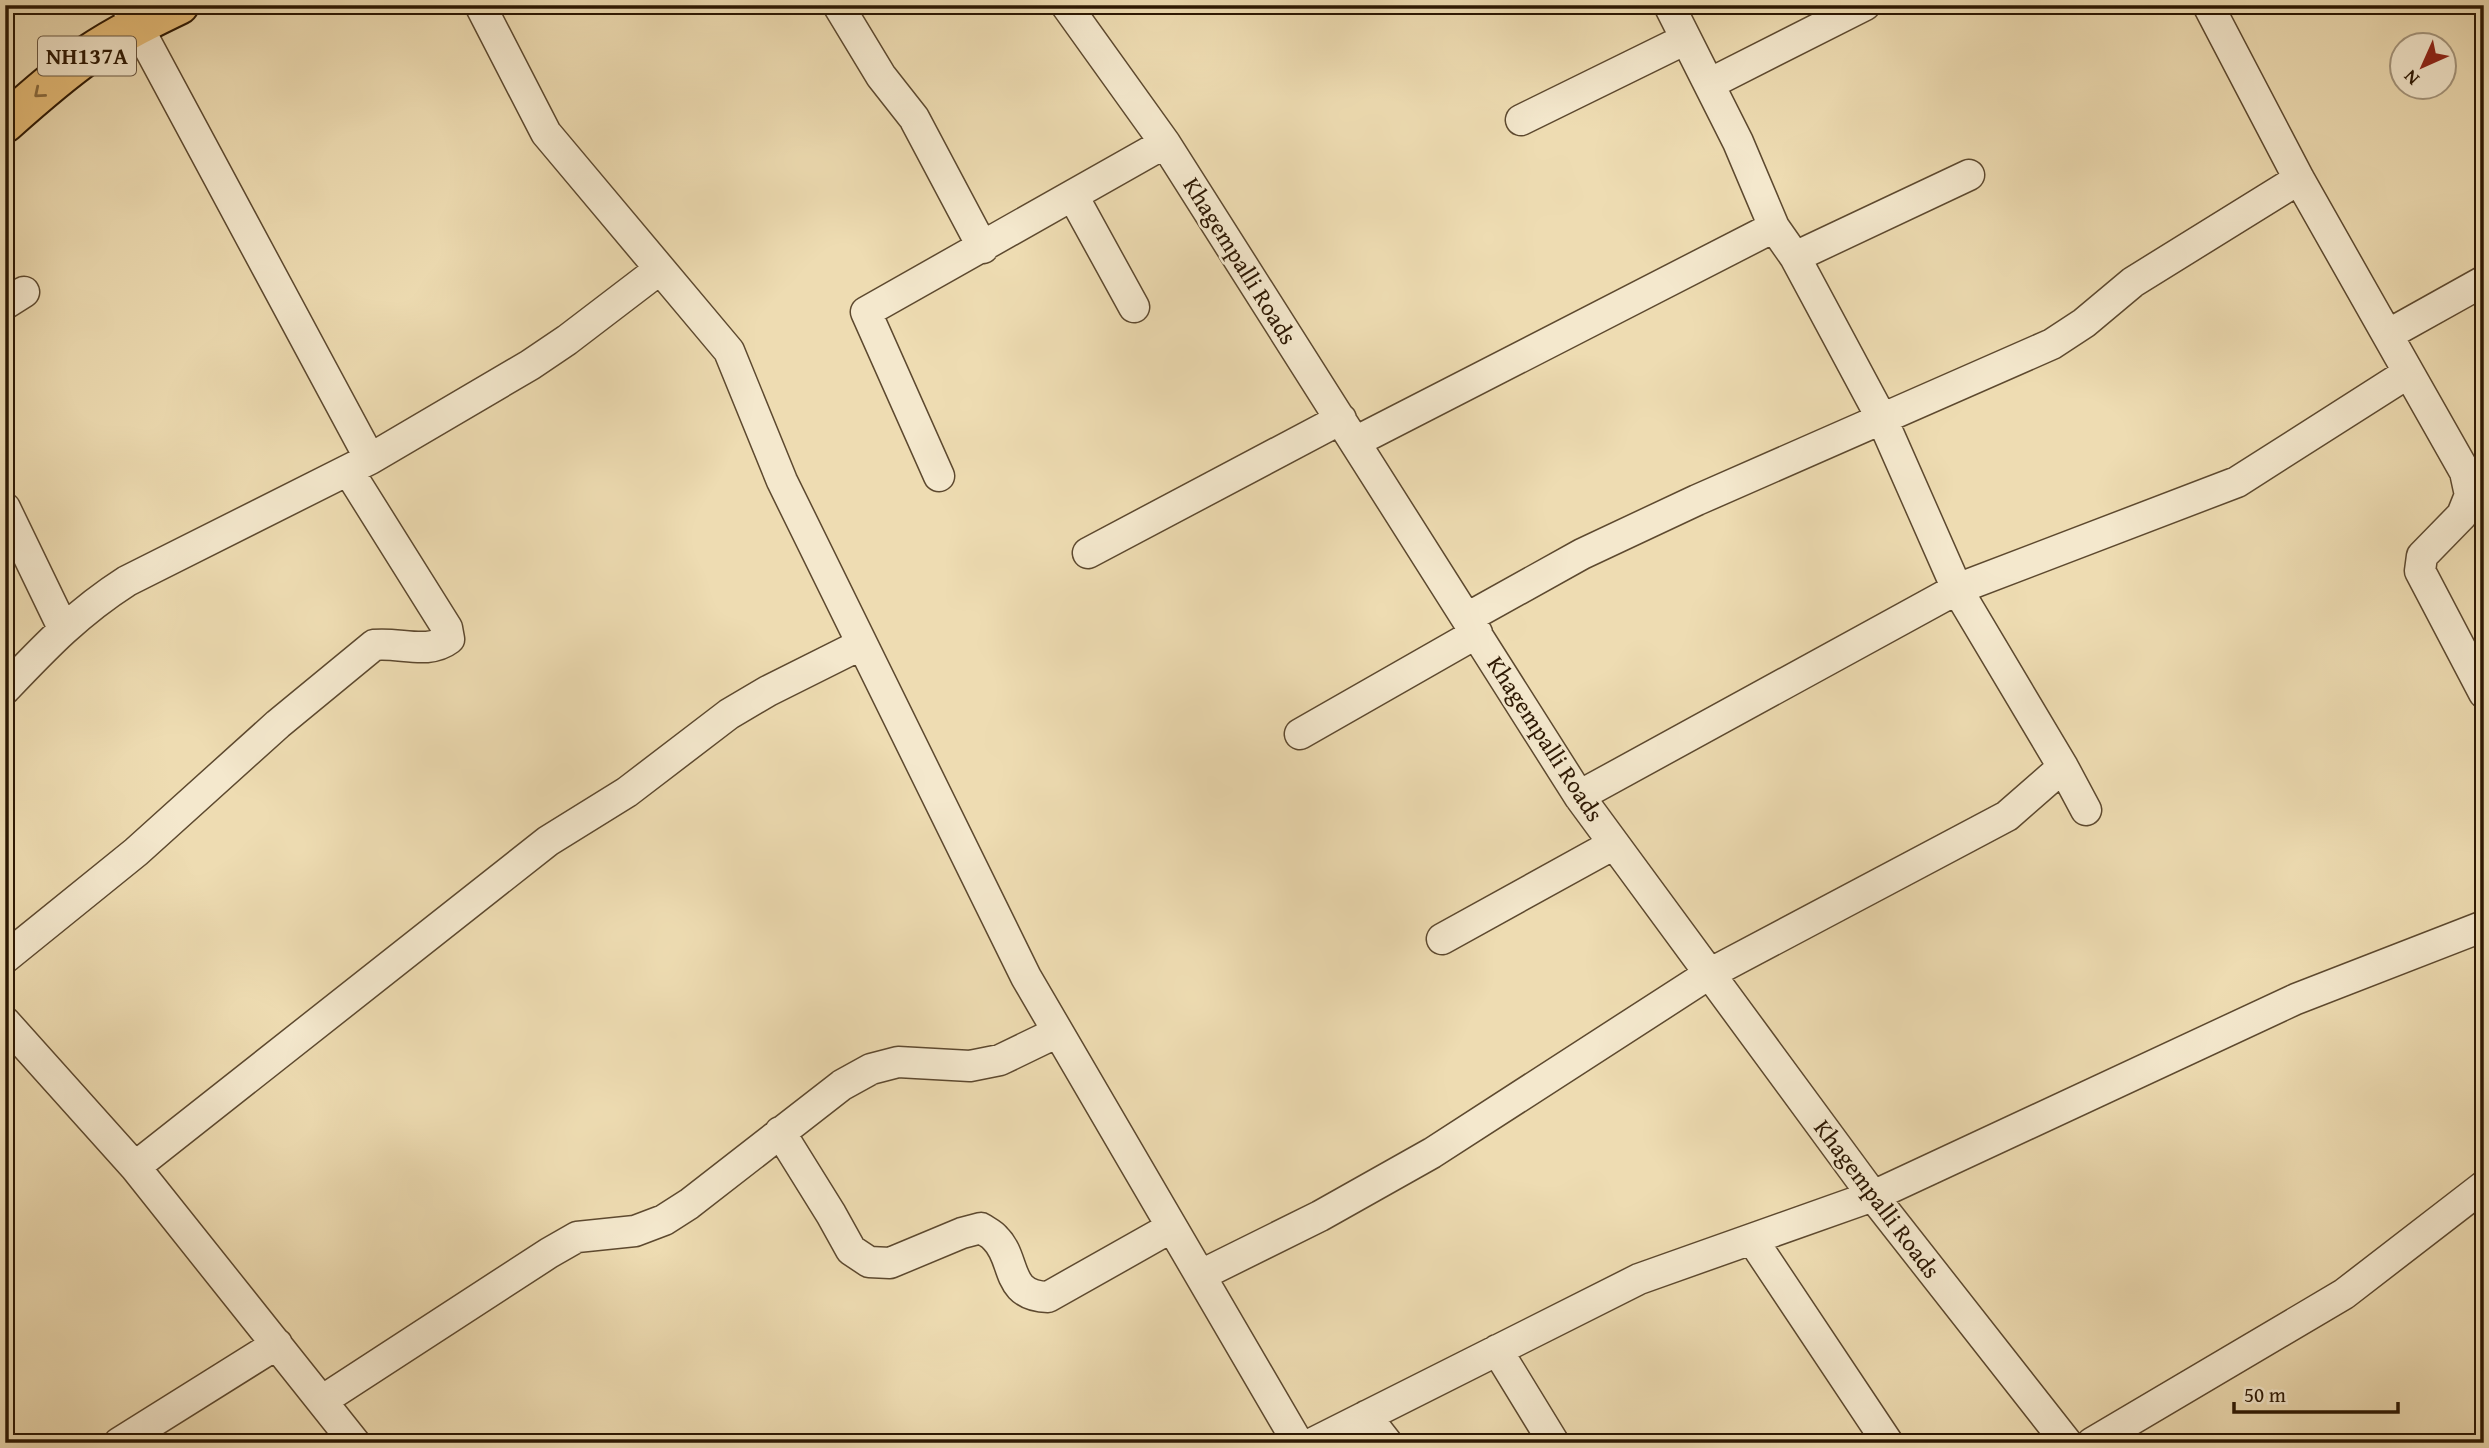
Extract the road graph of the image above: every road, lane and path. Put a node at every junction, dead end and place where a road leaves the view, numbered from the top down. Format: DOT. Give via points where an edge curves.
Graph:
graph roads {
  1 [pos="179,5"];
  2 [pos="480,5"];
  3 [pos="838,5"];
  4 [pos="1669,5"];
  5 [pos="1865,5"];
  6 [pos="2208,5"];
  7 [pos="1068,6"];
  8 [pos="128,12"];
  9 [pos="1686,39"];
  10 [pos="1709,84"];
  11 [pos="5,87"];
  12 [pos="1521,120"];
  13 [pos="5,123"];
  14 [pos="1165,144"];
  15 [pos="1969,175"];
  16 [pos="2299,179"];
  17 [pos="1073,196"];
  18 [pos="1774,226"];
  19 [pos="983,248"];
  20 [pos="1795,257"];
  21 [pos="660,269"];
  22 [pos="2484,281"];
  23 [pos="1135,307"];
  24 [pos="2389,334"];
  25 [pos="2408,373"];
  26 [pos="1882,419"];
  27 [pos="1348,431"];
  28 [pos="359,465"];
  29 [pos="939,476"];
  30 [pos="2475,504"];
  31 [pos="5,508"];
  32 [pos="1088,553"];
  33 [pos="1957,589"];
  34 [pos="1472,626"];
  35 [pos="62,628"];
  36 [pos="862,644"];
  37 [pos="5,689"];
  38 [pos="2484,694"];
  39 [pos="1300,734"];
  40 [pos="2063,767"];
  41 [pos="1578,796"];
  42 [pos="2086,810"];
  43 [pos="1614,844"];
  44 [pos="2484,926"];
  45 [pos="1442,939"];
  46 [pos="5,958"];
  47 [pos="1711,976"];
  48 [pos="5,1022"];
  49 [pos="1058,1032"];
  50 [pos="780,1132"];
  51 [pos="135,1167"];
  52 [pos="2484,1186"];
  53 [pos="1872,1196"];
  54 [pos="1172,1227"];
  55 [pos="1752,1239"];
  56 [pos="1201,1275"];
  57 [pos="277,1344"];
  58 [pos="1497,1350"];
  59 [pos="323,1400"];
  60 [pos="1366,1416"];
  61 [pos="119,1443"];
  62 [pos="355,1443"];
  63 [pos="1298,1443"];
  64 [pos="1313,1443"];
  65 [pos="1387,1443"];
  66 [pos="1554,1443"];
  67 [pos="1888,1443"];
  68 [pos="2067,1443"];
  69 [pos="2092,1443"];
  1 -- 8 [label="highway, NH137A"];
  2 -- 21 [label="street" via="546,133"];
  3 -- 19 [label="street" via="881,76 914,118"];
  4 -- 9 [label="street"];
  5 -- 10 [label="street"];
  6 -- 16 [label="street"];
  7 -- 14 [label="street, Khagempalli Roads"];
  8 -- 11 [label="highway, NH137A" via="56,46"];
  8 -- 13 [label="highway, NH137A, one-way" via="90,54"];
  8 -- 28 [label="street"];
  9 -- 10 [label="street"];
  9 -- 12 [label="street"];
  10 -- 18 [label="street"];
  14 -- 17 [label="street"];
  14 -- 27 [label="street, Khagempalli Roads"];
  15 -- 20 [label="street"];
  16 -- 24 [label="street"];
  16 -- 26 [label="street" via="2133,282 2068,335"];
  17 -- 19 [label="street"];
  17 -- 23 [label="street"];
  18 -- 20 [label="street"];
  18 -- 27 [label="street"];
  19 -- 29 [label="street" via="866,312"];
  20 -- 26 [label="street"];
  21 -- 28 [label="street" via="530,365"];
  21 -- 36 [label="street" via="729,351 782,481"];
  22 -- 24 [label="street"];
  24 -- 25 [label="street"];
  25 -- 30 [label="street" via="2465,472"];
  25 -- 33 [label="street" via="2237,481"];
  26 -- 33 [label="street"];
  26 -- 34 [label="street" via="1582,554"];
  27 -- 32 [label="street"];
  27 -- 34 [label="street, Khagempalli Roads"];
  28 -- 35 [label="street" via="127,581"];
  28 -- 46 [label="street" via="449,639 425,648 374,645 136,852"];
  30 -- 38 [label="street" via="2422,556 2420,571"];
  31 -- 35 [label="street"];
  33 -- 40 [label="street"];
  33 -- 41 [label="street"];
  34 -- 39 [label="street"];
  34 -- 41 [label="street, Khagempalli Roads"];
  35 -- 37 [label="street"];
  36 -- 49 [label="street" via="1026,977"];
  36 -- 51 [label="street" via="729,714 627,792 548,841"];
  40 -- 42 [label="street"];
  40 -- 47 [label="street" via="2007,816"];
  41 -- 43 [label="street, Khagempalli Roads"];
  43 -- 45 [label="street"];
  43 -- 47 [label="street, Khagempalli Roads"];
  44 -- 53 [label="street" via="2297,999"];
  47 -- 53 [label="street, Khagempalli Roads"];
  47 -- 56 [label="street" via="1432,1153"];
  48 -- 51 [label="street"];
  49 -- 50 [label="street" via="1000,1060 970,1066 898,1062 871,1069 842,1084"];
  49 -- 54 [label="street"];
  50 -- 54 [label="street" via="851,1250 869,1262 890,1263 981,1228 997,1238 1018,1285 1032,1296 1048,1297"];
  50 -- 59 [label="street" via="664,1220 635,1231 577,1237"];
  51 -- 57 [label="street"];
  52 -- 69 [label="street" via="2344,1294"];
  53 -- 55 [label="street"];
  53 -- 68 [label="street, Khagempalli Roads"];
  54 -- 56 [label="street"];
  55 -- 58 [label="street" via="1639,1279"];
  55 -- 67 [label="street"];
  56 -- 63 [label="street"];
  57 -- 59 [label="street"];
  57 -- 61 [label="street"];
  58 -- 60 [label="street"];
  58 -- 66 [label="street"];
  59 -- 62 [label="street"];
  60 -- 64 [label="street"];
  60 -- 65 [label="street"];
}
